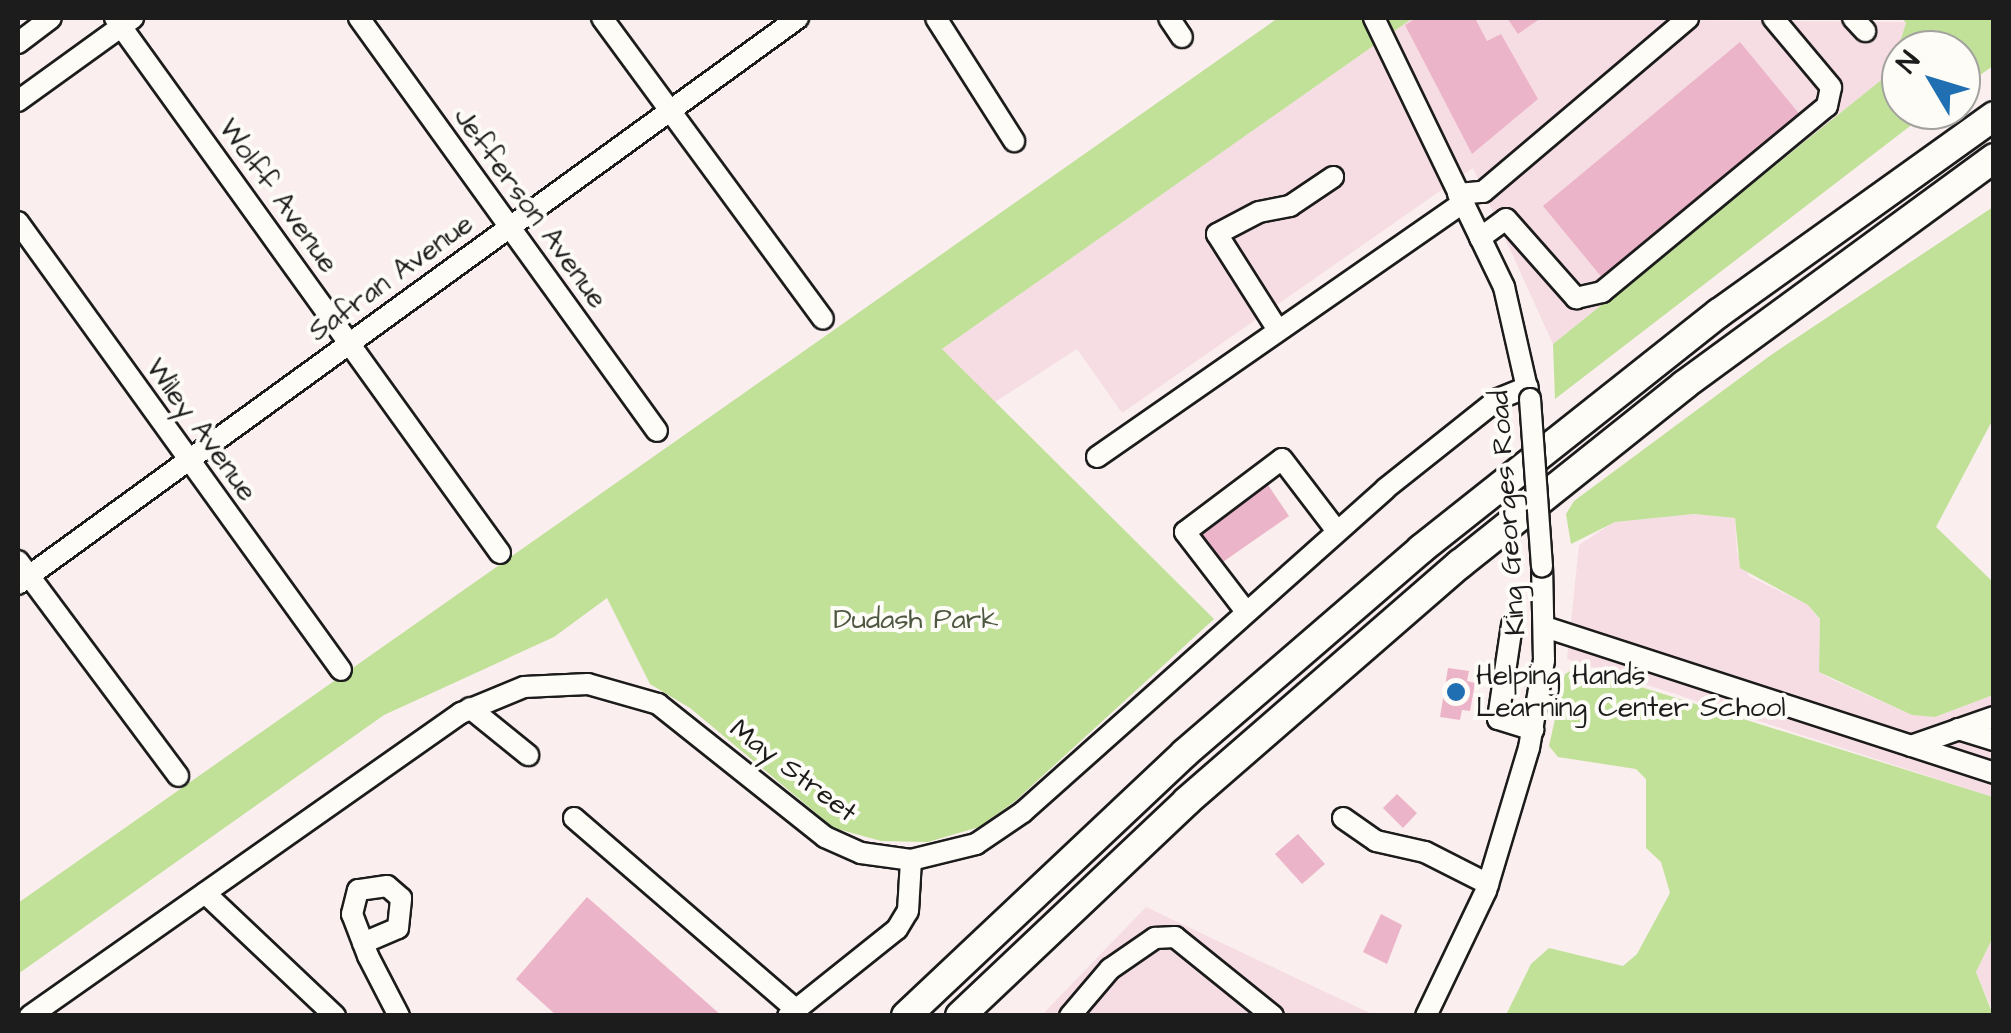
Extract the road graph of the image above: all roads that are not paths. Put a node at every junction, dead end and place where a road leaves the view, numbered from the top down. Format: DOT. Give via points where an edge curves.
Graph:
graph roads {
  1 [pos="52,18"];
  2 [pos="359,18"];
  3 [pos="602,18"];
  4 [pos="798,18"];
  5 [pos="936,18"];
  6 [pos="1169,18"];
  7 [pos="1374,18"];
  8 [pos="1688,18"];
  9 [pos="1773,18"];
  10 [pos="123,20"];
  11 [pos="1182,37"];
  12 [pos="18,42"];
  13 [pos="18,101"];
  14 [pos="669,110"];
  15 [pos="1994,116"];
  16 [pos="1014,141"];
  17 [pos="1994,158"];
  18 [pos="1333,177"];
  19 [pos="1460,198"];
  20 [pos="18,222"];
  21 [pos="508,226"];
  22 [pos="1480,238"];
  23 [pos="823,318"];
  24 [pos="1276,327"];
  25 [pos="350,342"];
  26 [pos="1529,393"];
  27 [pos="657,431"];
  28 [pos="1096,457"];
  29 [pos="188,460"];
  30 [pos="1336,530"];
  31 [pos="500,554"];
  32 [pos="21,574"];
  33 [pos="1244,609"];
  34 [pos="1512,626"];
  35 [pos="1545,628"];
  36 [pos="341,670"];
  37 [pos="470,708"];
  38 [pos="1994,717"];
  39 [pos="1956,728"];
  40 [pos="1533,730"];
  41 [pos="1994,740"];
  42 [pos="1912,746"];
  43 [pos="528,755"];
  44 [pos="1994,773"];
  45 [pos="178,776"];
  46 [pos="574,818"];
  47 [pos="1343,818"];
  48 [pos="911,860"];
  49 [pos="1488,884"];
  50 [pos="205,892"];
  51 [pos="363,943"];
  52 [pos="791,1012"];
  53 [pos="30,1016"];
  54 [pos="335,1016"];
  55 [pos="399,1016"];
  56 [pos="906,1016"];
  57 [pos="960,1016"];
  58 [pos="1070,1016"];
  59 [pos="1273,1016"];
  60 [pos="1426,1016"];
  1 -- 12 [label="street"];
  2 -- 21 [label="street, Jefferson Avenue"];
  3 -- 14 [label="street"];
  4 -- 14 [label="street, Safran Avenue"];
  5 -- 16 [label="street"];
  6 -- 11 [label="street"];
  7 -- 19 [label="street, King Georges Road"];
  8 -- 19 [label="street" via="1483,192"];
  9 -- 22 [label="street" via="1831,87 1827,106 1594,298 1571,294 1506,219"];
  10 -- 13 [label="street"];
  10 -- 25 [label="street, Wolff Avenue"];
  14 -- 21 [label="street, Safran Avenue"];
  14 -- 23 [label="street"];
  15 -- 56 [label="highway" via="1718,313 1421,549 1215,727"];
  17 -- 57 [label="highway" via="1734,347 1473,553 1186,801"];
  18 -- 24 [label="street" via="1290,206 1259,212 1217,234"];
  19 -- 22 [label="street, King Georges Road"];
  19 -- 24 [label="street"];
  20 -- 29 [label="street, Wiley Avenue"];
  21 -- 25 [label="street, Safran Avenue"];
  21 -- 27 [label="street, Jefferson Avenue"];
  22 -- 26 [label="street, King Georges Road" via="1516,319"];
  24 -- 28 [label="street"];
  25 -- 29 [label="street, Safran Avenue"];
  25 -- 31 [label="street, Wolff Avenue"];
  26 -- 30 [label="street, May Street" via="1490,404"];
  26 -- 35 [label="street, King Georges Road, bridge"];
  29 -- 32 [label="street, Safran Avenue"];
  29 -- 36 [label="street, Wiley Avenue"];
  30 -- 33 [label="street, May Street"];
  30 -- 33 [label="street" via="1282,459 1184,532"];
  32 -- 45 [label="street"];
  33 -- 48 [label="street, May Street" via="1023,812 976,844"];
  34 -- 40 [label="street" via="1498,719"];
  35 -- 40 [label="street, King Georges Road"];
  35 -- 42 [label="street"];
  37 -- 43 [label="street"];
  37 -- 48 [label="street, May Street" via="556,683 624,690 688,724 824,836 861,852"];
  37 -- 50 [label="street, May Street"];
  38 -- 39 [label="street"];
  39 -- 41 [label="street"];
  39 -- 42 [label="street"];
  40 -- 49 [label="street, King Georges Road"];
  42 -- 44 [label="street"];
  46 -- 52 [label="street"];
  47 -- 49 [label="street" via="1376,841 1424,852"];
  48 -- 52 [label="street" via="908,910 898,929"];
  49 -- 60 [label="street, King Georges Road"];
  50 -- 53 [label="street, May Street"];
  50 -- 54 [label="street"];
  51 -- 55 [label="street"];
  58 -- 59 [label="street" via="1122,960 1155,938 1175,937"];
}
